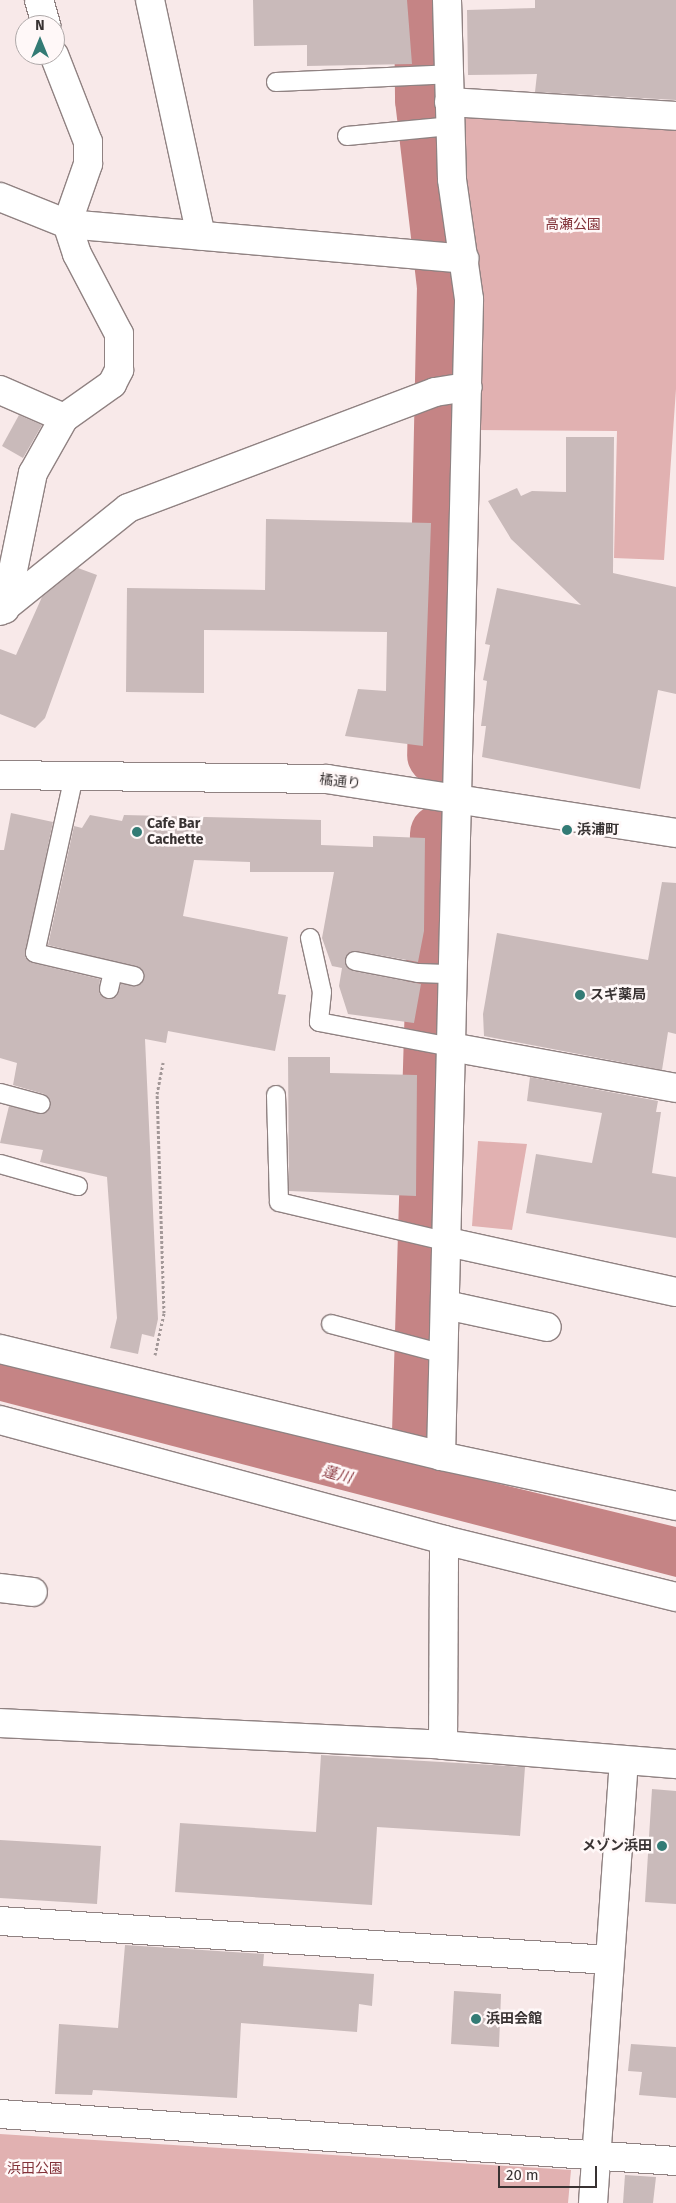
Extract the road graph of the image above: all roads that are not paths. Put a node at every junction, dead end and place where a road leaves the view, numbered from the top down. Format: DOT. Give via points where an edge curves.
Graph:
graph roads {
  1 [pos="39,0"];
  2 [pos="150,0"];
  3 [pos="447,0"];
  4 [pos="43,15"];
  5 [pos="58,65"];
  6 [pos="442,74"];
  7 [pos="276,82"];
  8 [pos="676,116"];
  9 [pos="446,118"];
  10 [pos="347,136"];
  11 [pos="0,197"];
  12 [pos="68,224"];
  13 [pos="201,236"];
  14 [pos="451,257"];
  15 [pos="454,389"];
  16 [pos="0,390"];
  17 [pos="64,418"];
  18 [pos="3,610"];
  19 [pos="0,775"];
  20 [pos="74,776"];
  21 [pos="456,796"];
  22 [pos="676,833"];
  23 [pos="310,938"];
  24 [pos="355,961"];
  25 [pos="113,971"];
  26 [pos="448,974"];
  27 [pos="134,976"];
  28 [pos="109,989"];
  29 [pos="447,1046"];
  30 [pos="676,1088"];
  31 [pos="0,1093"];
  32 [pos="276,1096"];
  33 [pos="41,1104"];
  34 [pos="0,1164"];
  35 [pos="78,1186"];
  36 [pos="444,1241"];
  37 [pos="676,1292"];
  38 [pos="446,1305"];
  39 [pos="332,1324"];
  40 [pos="547,1326"];
  41 [pos="0,1349"];
  42 [pos="440,1354"];
  43 [pos="0,1420"];
  44 [pos="441,1456"];
  45 [pos="676,1506"];
  46 [pos="444,1540"];
  47 [pos="0,1588"];
  48 [pos="33,1592"];
  49 [pos="676,1597"];
  50 [pos="0,1723"];
  51 [pos="443,1746"];
  52 [pos="624,1761"];
  53 [pos="676,1764"];
  54 [pos="0,1921"];
  55 [pos="610,1960"];
  56 [pos="0,2114"];
  57 [pos="596,2155"];
  58 [pos="676,2160"];
  59 [pos="593,2203"];
  1 -- 4 [label="street"];
  2 -- 13 [label="street"];
  3 -- 6 [label="street"];
  5 -- 12 [label="street" via="88,142 88,164"];
  6 -- 7 [label="lane"];
  6 -- 9 [label="street"];
  8 -- 9 [label="street"];
  9 -- 10 [label="lane" via="420,128"];
  9 -- 14 [label="street" via="452,179"];
  11 -- 12 [label="street"];
  12 -- 13 [label="street"];
  12 -- 17 [label="street" via="77,254 119,334 119,370 112,384"];
  13 -- 14 [label="street"];
  14 -- 15 [label="street" via="469,299"];
  15 -- 18 [label="street" via="128,508"];
  15 -- 21 [label="street"];
  16 -- 17 [label="street"];
  17 -- 18 [label="street" via="33,473"];
  19 -- 20 [label="street, 橘通り"];
  20 -- 21 [label="street, 橘通り" via="327,779"];
  20 -- 25 [label="lane" via="35,953"];
  21 -- 22 [label="street, 橘通り"];
  21 -- 26 [label="street"];
  23 -- 29 [label="lane" via="322,992 319,1022"];
  24 -- 26 [label="lane" via="418,973"];
  25 -- 27 [label="lane"];
  25 -- 28 [label="lane"];
  26 -- 29 [label="street"];
  29 -- 30 [label="street"];
  29 -- 36 [label="street"];
  31 -- 33 [label="lane"];
  32 -- 36 [label="lane" via="278,1202"];
  34 -- 35 [label="lane"];
  36 -- 37 [label="street"];
  36 -- 38 [label="street"];
  38 -- 40 [label="street"];
  38 -- 42 [label="street"];
  39 -- 42 [label="lane"];
  41 -- 44 [label="street"];
  42 -- 44 [label="street"];
  43 -- 46 [label="street"];
  44 -- 45 [label="street"];
  46 -- 49 [label="street"];
  46 -- 51 [label="street"];
  47 -- 48 [label="street"];
  50 -- 51 [label="street"];
  51 -- 52 [label="street"];
  52 -- 53 [label="street"];
  52 -- 55 [label="street"];
  54 -- 55 [label="street"];
  55 -- 57 [label="street"];
  56 -- 57 [label="street"];
  57 -- 58 [label="street"];
  57 -- 59 [label="street"];
}
